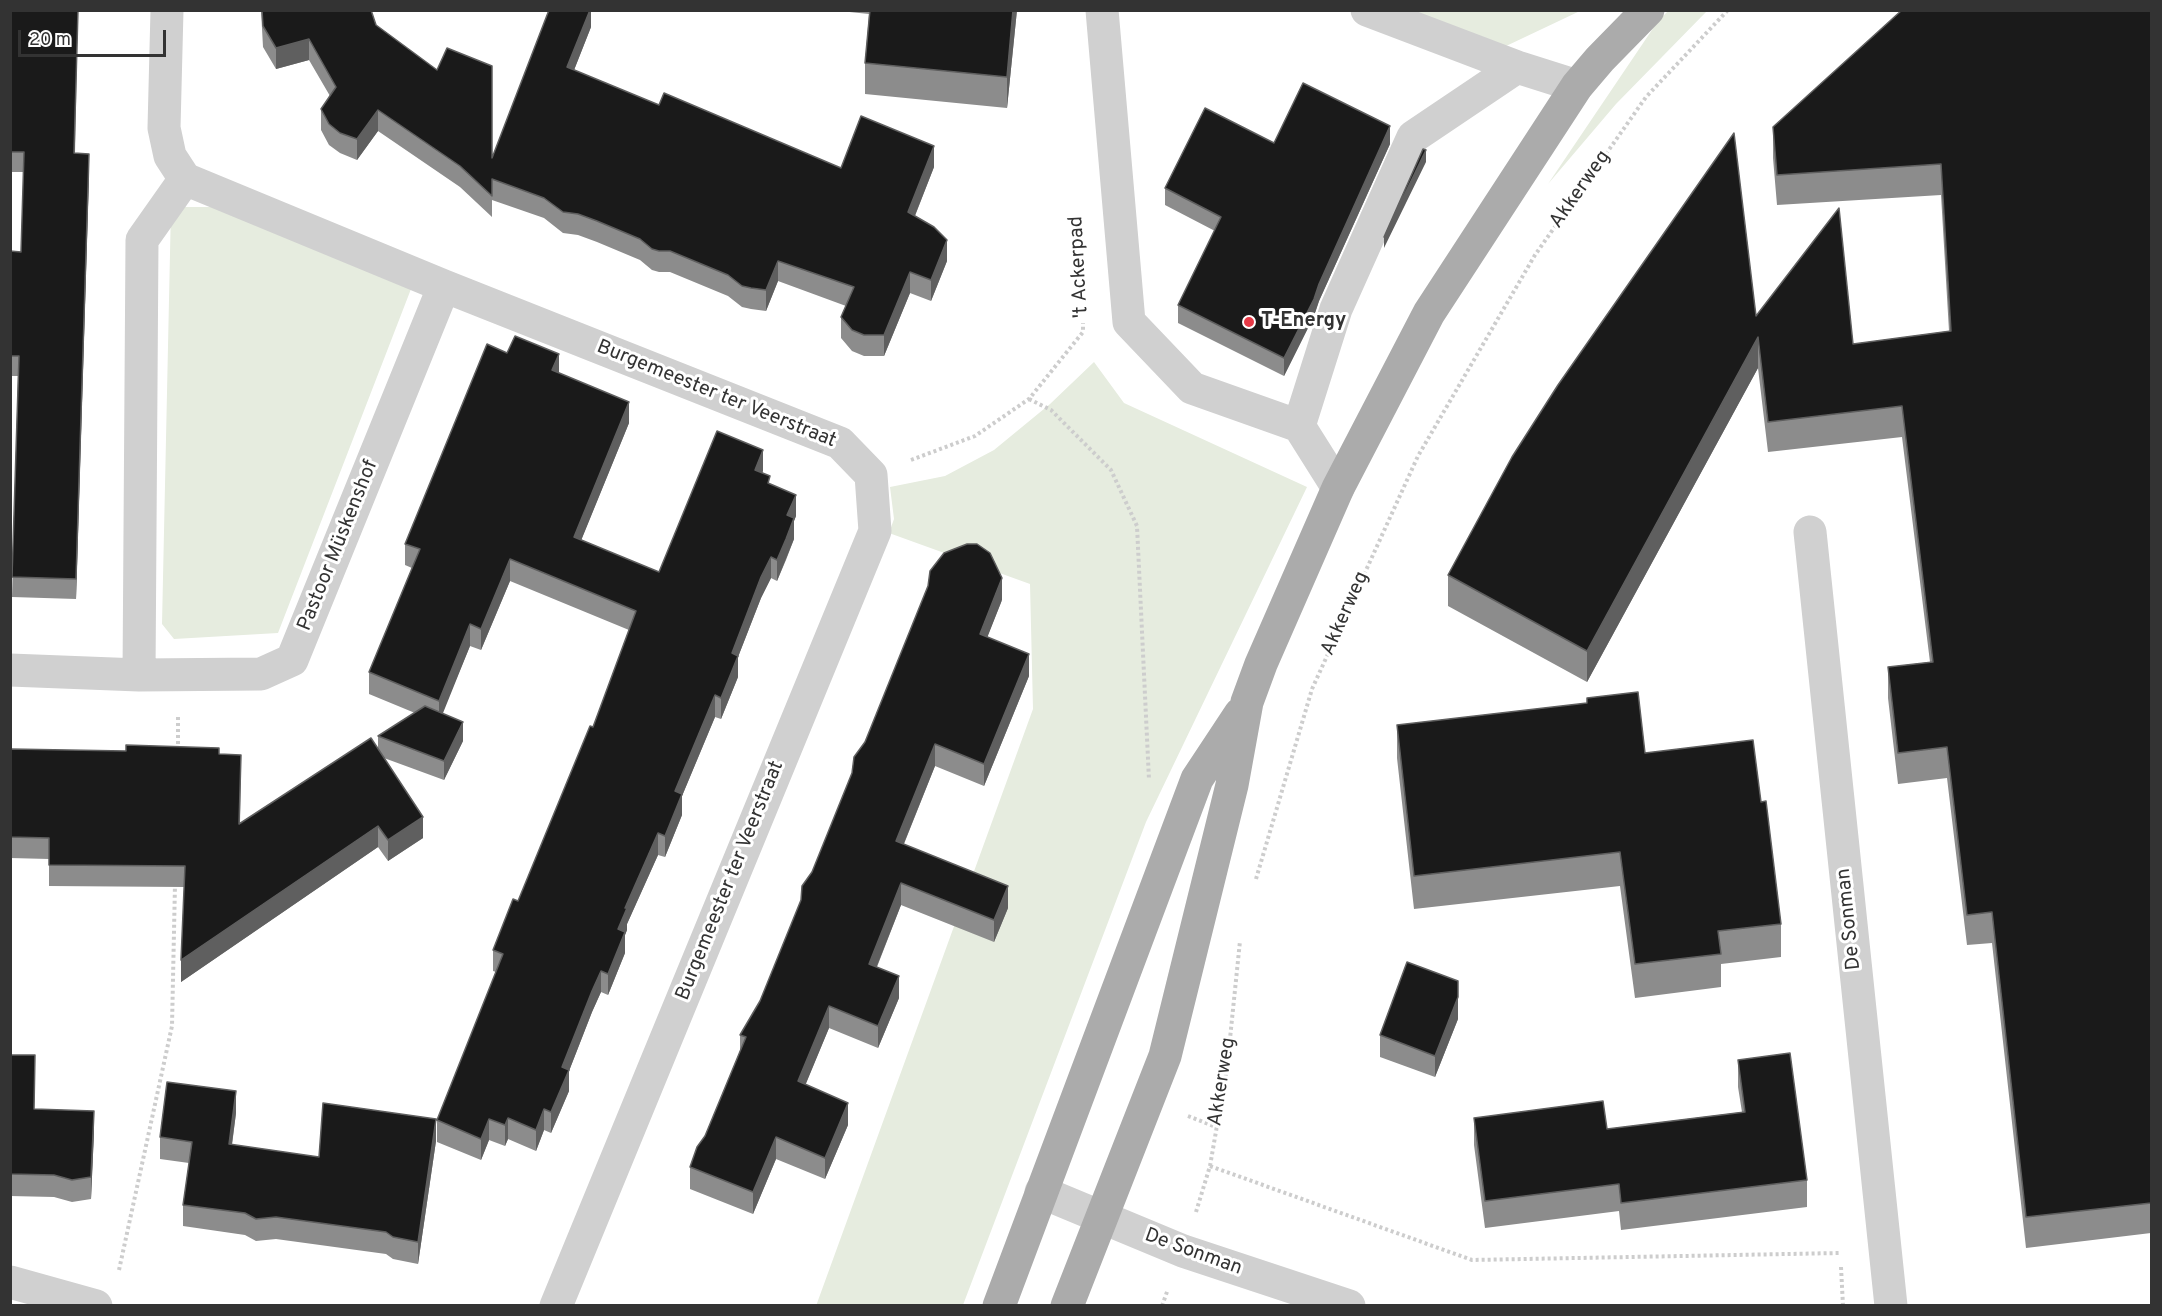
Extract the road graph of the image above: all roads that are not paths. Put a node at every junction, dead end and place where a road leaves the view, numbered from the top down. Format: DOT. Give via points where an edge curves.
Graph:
graph roads {
  1 [pos="167,10"];
  2 [pos="1102,10"];
  3 [pos="1367,10"];
  4 [pos="1627,10"];
  5 [pos="1648,10"];
  6 [pos="1600,59"];
  7 [pos="1517,67"];
  8 [pos="1577,86"];
  9 [pos="185,179"];
  10 [pos="444,286"];
  11 [pos="1299,426"];
  12 [pos="1338,488"];
  13 [pos="1810,532"];
  14 [pos="10,670"];
  15 [pos="139,675"];
  16 [pos="1247,702"];
  17 [pos="1041,1192"];
  18 [pos="1101,1219"];
  19 [pos="10,1282"];
  20 [pos="96,1305"];
  21 [pos="556,1305"];
  22 [pos="999,1305"];
  23 [pos="1067,1305"];
  24 [pos="1349,1305"];
  25 [pos="1891,1305"];
  1 -- 9 [label="street" via="164,128 170,156"];
  2 -- 11 [label="street" via="1129,322 1192,388"];
  3 -- 7 [label="street"];
  4 -- 6 [label="main road"];
  5 -- 6 [label="main road"];
  6 -- 8 [label="main road"];
  7 -- 8 [label="street"];
  7 -- 11 [label="street" via="1413,136 1336,309"];
  8 -- 12 [label="main road" via="1429,313"];
  9 -- 10 [label="street, Burgemeester ter Veerstraat"];
  9 -- 15 [label="street" via="142,240"];
  10 -- 15 [label="street, Pastoor Müskenshof" via="292,660 261,674"];
  10 -- 21 [label="street, Burgemeester ter Veerstraat" via="840,443 871,475 875,531"];
  11 -- 12 [label="street"];
  12 -- 16 [label="main road"];
  13 -- 25 [label="street, De Sonman"];
  14 -- 15 [label="street, Pastoor Müskenshof"];
  16 -- 17 [label="main road" via="1197,779"];
  16 -- 18 [label="main road" via="1232,785 1165,1056"];
  17 -- 18 [label="street, De Sonman"];
  17 -- 22 [label="main road"];
  18 -- 23 [label="main road"];
  18 -- 24 [label="street, De Sonman" via="1183,1251"];
  19 -- 20 [label="street"];
}
